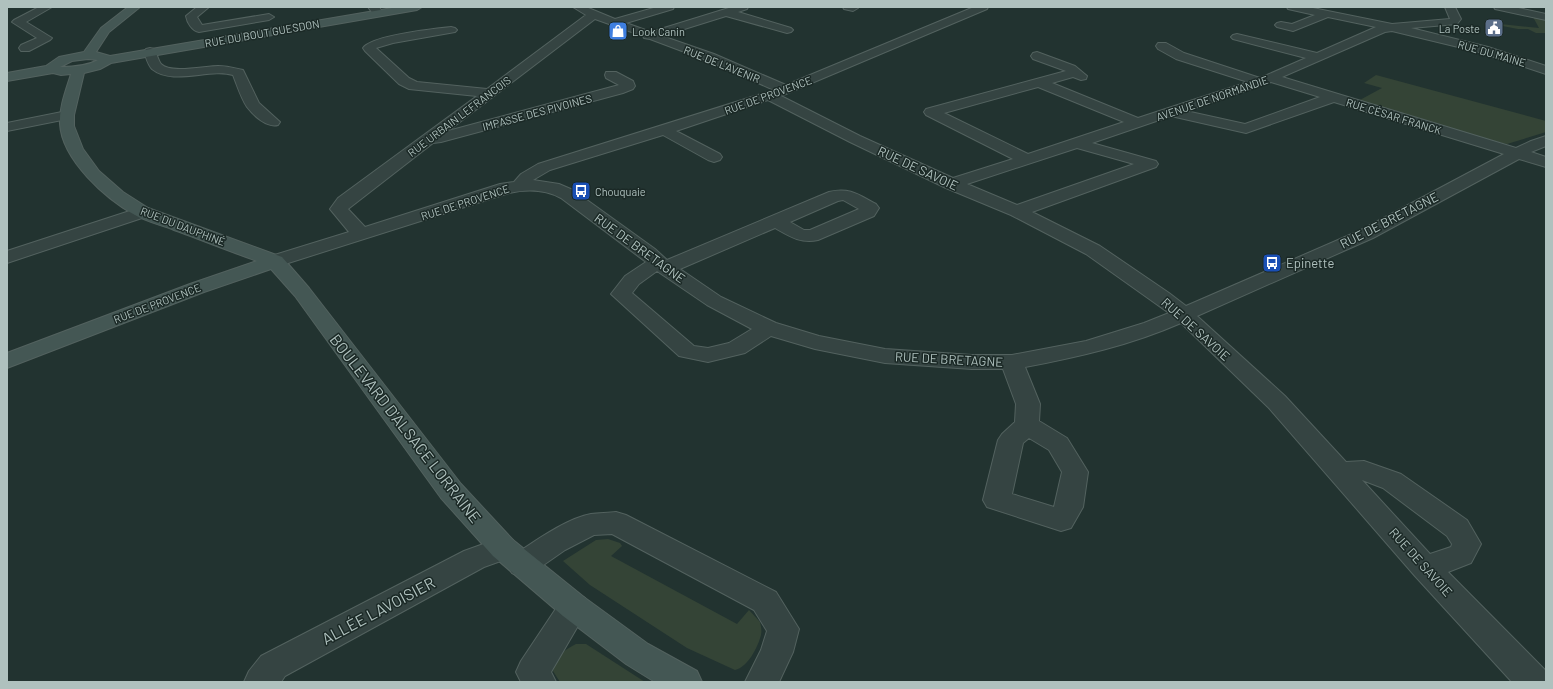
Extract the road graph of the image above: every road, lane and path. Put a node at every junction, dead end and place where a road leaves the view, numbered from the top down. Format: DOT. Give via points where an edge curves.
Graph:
graph roads {
  1 [pos="47,7"];
  2 [pos="135,7"];
  3 [pos="204,7"];
  4 [pos="417,7"];
  5 [pos="578,7"];
  6 [pos="669,7"];
  7 [pos="743,7"];
  8 [pos="984,7"];
  9 [pos="1292,7"];
  10 [pos="1450,7"];
  11 [pos="1499,7"];
  12 [pos="1520,9"];
  13 [pos="375,10"];
  14 [pos="726,12"];
  15 [pos="1327,14"];
  16 [pos="594,15"];
  17 [pos="269,17"];
  18 [pos="1546,17"];
  19 [pos="613,23"];
  20 [pos="1281,25"];
  21 [pos="1390,27"];
  22 [pos="450,30"];
  23 [pos="787,30"];
  24 [pos="648,36"];
  25 [pos="1237,37"];
  26 [pos="1162,46"];
  27 [pos="25,48"];
  28 [pos="150,52"];
  29 [pos="1541,55"];
  30 [pos="88,56"];
  31 [pos="1037,56"];
  32 [pos="1510,57"];
  33 [pos="1318,58"];
  34 [pos="107,60"];
  35 [pos="53,69"];
  36 [pos="78,70"];
  37 [pos="1546,70"];
  38 [pos="1074,73"];
  39 [pos="611,75"];
  40 [pos="7,77"];
  41 [pos="1088,79"];
  42 [pos="1266,80"];
  43 [pos="1039,83"];
  44 [pos="786,90"];
  45 [pos="490,93"];
  46 [pos="770,96"];
  47 [pos="1334,97"];
  48 [pos="1170,112"];
  49 [pos="67,115"];
  50 [pos="273,122"];
  51 [pos="1138,123"];
  52 [pos="7,127"];
  53 [pos="1246,129"];
  54 [pos="664,130"];
  55 [pos="1232,138"];
  56 [pos="1546,141"];
  57 [pos="424,142"];
  58 [pos="1076,143"];
  59 [pos="1518,153"];
  60 [pos="714,157"];
  61 [pos="1026,159"];
  62 [pos="1546,162"];
  63 [pos="952,184"];
  64 [pos="520,185"];
  65 [pos="1017,211"];
  66 [pos="142,212"];
  67 [pos="776,221"];
  68 [pos="361,234"];
  69 [pos="7,257"];
  70 [pos="275,261"];
  71 [pos="661,265"];
  72 [pos="1182,313"];
  73 [pos="768,328"];
  74 [pos="7,361"];
  75 [pos="1012,362"];
  76 [pos="1027,425"];
  77 [pos="1340,472"];
  78 [pos="513,556"];
  79 [pos="1425,568"];
  80 [pos="574,607"];
  81 [pos="261,682"];
  82 [pos="539,682"];
  83 [pos="685,682"];
  84 [pos="762,682"];
  85 [pos="1534,682"];
  1 -- 27 [label="street" via="18,22 46,38"];
  2 -- 30 [label="street" via="105,30"];
  3 -- 17 [label="street" via="191,16 199,28"];
  4 -- 13 [label="street, RUE DU BOUT GUESDON"];
  5 -- 16 [label="street"];
  6 -- 19 [label="street"];
  7 -- 14 [label="street"];
  8 -- 44 [label="street, RUE DE PROVENCE"];
  9 -- 15 [label="street"];
  10 -- 21 [label="street, AVENUE DE NORMANDIE" via="1456,19 1453,22"];
  11 -- 12 [label="street"];
  12 -- 18 [label="street"];
  13 -- 28 [label="street, RUE DU BOUT GUESDON"];
  14 -- 23 [label="street"];
  14 -- 24 [label="street"];
  15 -- 20 [label="street" via="1293,28"];
  15 -- 21 [label="street"];
  16 -- 19 [label="street, RUE DE L'AVENIR"];
  16 -- 45 [label="street, RUE URBAIN LEFRANCOIS"];
  19 -- 24 [label="street, RUE DE L'AVENIR"];
  21 -- 32 [label="street, RUE DU MAINE"];
  21 -- 33 [label="street, AVENUE DE NORMANDIE"];
  22 -- 45 [label="street" via="383,42 369,48 404,81 414,86"];
  24 -- 44 [label="street, RUE DE L'AVENIR" via="710,57"];
  25 -- 33 [label="street"];
  26 -- 42 [label="street, RUE CÉSAR FRANCK" via="1180,56"];
  28 -- 34 [label="street, RUE DU BOUT GUESDON"];
  28 -- 50 [label="street" via="156,66 168,71 222,70 238,73 253,105"];
  29 -- 32 [label="street"];
  30 -- 34 [label="street" via="104,56"];
  30 -- 35 [label="street" via="60,62 52,67"];
  31 -- 38 [label="street" via="1071,69"];
  32 -- 37 [label="street, RUE DU MAINE"];
  33 -- 42 [label="street, AVENUE DE NORMANDIE"];
  34 -- 36 [label="street" via="96,66"];
  35 -- 36 [label="street"];
  35 -- 40 [label="street"];
  36 -- 49 [label="street, RUE DU DAUPHINÉ"];
  38 -- 41 [label="street"];
  38 -- 43 [label="street"];
  39 -- 57 [label="street, IMPASSE DES PIVOINES" via="628,86"];
  42 -- 47 [label="street, RUE CÉSAR FRANCK"];
  42 -- 48 [label="street, AVENUE DE NORMANDIE"];
  43 -- 51 [label="street"];
  43 -- 61 [label="street" via="931,112"];
  44 -- 46 [label="street, RUE DE PROVENCE"];
  45 -- 57 [label="street, RUE URBAIN LEFRANCOIS"];
  46 -- 54 [label="street, RUE DE PROVENCE"];
  46 -- 63 [label="street, RUE DE SAVOIE"];
  47 -- 53 [label="street"];
  47 -- 59 [label="street, RUE CÉSAR FRANCK"];
  48 -- 51 [label="street, AVENUE DE NORMANDIE"];
  48 -- 53 [label="street"];
  49 -- 52 [label="street"];
  49 -- 66 [label="street, RUE DU DAUPHINÉ" via="69,136 82,161 117,196"];
  51 -- 58 [label="street, AVENUE DE NORMANDIE"];
  53 -- 55 [label="street" via="1236,133"];
  54 -- 60 [label="street"];
  54 -- 64 [label="street, RUE DE PROVENCE" via="544,167 527,177"];
  56 -- 59 [label="street, RUE DE BRETAGNE"];
  57 -- 68 [label="street, RUE URBAIN LEFRANCOIS" via="344,202 339,209"];
  58 -- 61 [label="street, AVENUE DE NORMANDIE"];
  58 -- 65 [label="street" via="1150,164"];
  59 -- 62 [label="street, RUE CÉSAR FRANCK"];
  59 -- 72 [label="street, RUE DE BRETAGNE" via="1367,234"];
  61 -- 63 [label="street, AVENUE DE NORMANDIE"];
  63 -- 65 [label="street, RUE DE SAVOIE"];
  64 -- 68 [label="street, RUE DE PROVENCE"];
  64 -- 71 [label="street, RUE DE BRETAGNE" via="545,186 561,190"];
  65 -- 72 [label="street, RUE DE SAVOIE" via="1094,250"];
  66 -- 69 [label="street"];
  66 -- 70 [label="street, RUE DU DAUPHINÉ"];
  67 -- 71 [label="street"];
  68 -- 70 [label="street, RUE DE PROVENCE"];
  70 -- 74 [label="street, RUE DE PROVENCE"];
  70 -- 78 [label="street, BOULEVARD D'ALSACE LORRAINE" via="302,292 451,490"];
  71 -- 73 [label="street, RUE DE BRETAGNE" via="714,301"];
  71 -- 73 [label="street" via="635,276 620,294 687,351 708,355 737,348"];
  72 -- 75 [label="street, RUE DE BRETAGNE" via="1152,328 1091,347"];
  72 -- 77 [label="street, RUE DE SAVOIE" via="1277,402"];
  73 -- 75 [label="street, RUE DE BRETAGNE" via="815,342 885,356"];
  75 -- 76 [label="street" via="1028,404"];
  77 -- 79 [label="street, RUE DE SAVOIE"];
  77 -- 79 [label="street" via="1364,470 1392,481 1457,528 1468,544 1461,555"];
  78 -- 80 [label="street, BOULEVARD D'ALSACE LORRAINE"];
  78 -- 81 [label="street, ALLÉE LAVOISIER" via="474,559 273,666"];
  78 -- 84 [label="street, ALLÉE LAVOISIER" via="555,542 590,525 616,523 765,601 783,629 777,652"];
  79 -- 85 [label="street, RUE DE SAVOIE"];
  80 -- 82 [label="street" via="533,672"];
  80 -- 83 [label="street, BOULEVARD D'ALSACE LORRAINE" via="637,654"];
}
